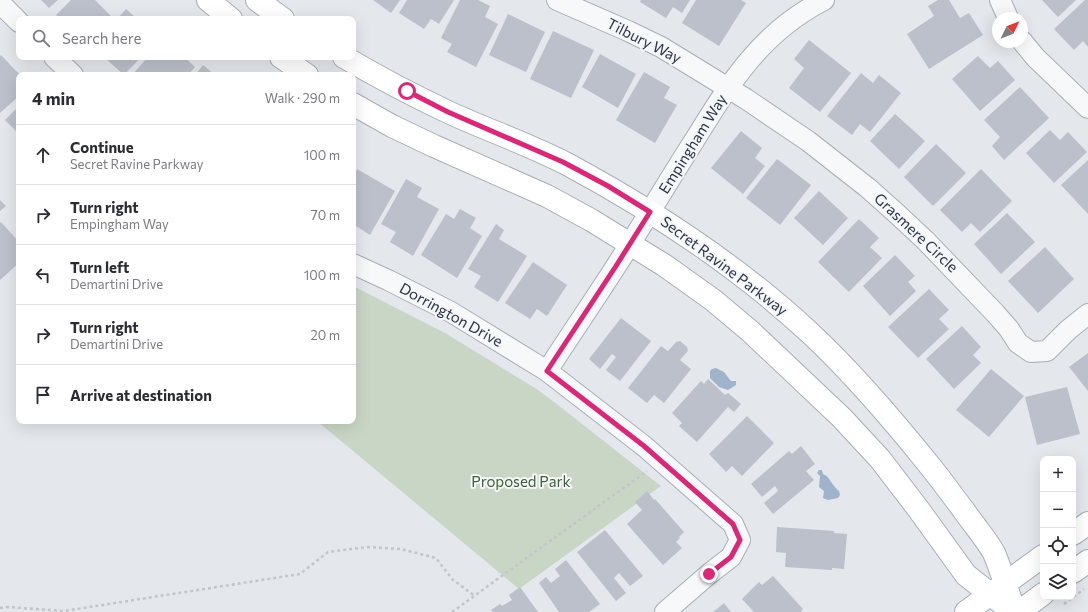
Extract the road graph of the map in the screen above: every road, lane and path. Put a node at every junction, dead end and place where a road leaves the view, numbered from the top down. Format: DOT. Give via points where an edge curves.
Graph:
graph roads {
  1 [pos="208,0"];
  2 [pos="257,0"];
  3 [pos="559,0"];
  4 [pos="824,0"];
  5 [pos="1000,0"];
  6 [pos="0,3"];
  7 [pos="1005,12"];
  8 [pos="227,16"];
  9 [pos="279,16"];
  10 [pos="16,19"];
  11 [pos="1028,48"];
  12 [pos="57,60"];
  13 [pos="285,60"];
  14 [pos="349,60"];
  15 [pos="70,72"];
  16 [pos="303,72"];
  17 [pos="728,88"];
  18 [pos="356,106"];
  19 [pos="1088,108"];
  20 [pos="650,212"];
  21 [pos="630,244"];
  22 [pos="356,265"];
  23 [pos="1088,314"];
  24 [pos="547,371"];
  25 [pos="662,461"];
  26 [pos="1088,523"];
  27 [pos="1076,532"];
  28 [pos="1040,558"];
  29 [pos="1088,561"];
  30 [pos="1076,570"];
  31 [pos="1088,587"];
  32 [pos="998,589"];
  33 [pos="475,596"];
  34 [pos="1040,596"];
  35 [pos="1064,604"];
  36 [pos="0,608"];
  37 [pos="452,612"];
  38 [pos="665,612"];
  39 [pos="966,612"];
  40 [pos="1014,612"];
  41 [pos="1019,612"];
  1 -- 8 [label="main road"];
  2 -- 9 [label="main road"];
  3 -- 17 [label="street, Tilbury Way" via="661,47"];
  4 -- 17 [label="street, Empingham Way" via="795,16 768,38"];
  5 -- 7 [label="street"];
  6 -- 10 [label="street"];
  11 -- 19 [label="street"];
  12 -- 15 [label="street"];
  13 -- 16 [label="main road"];
  14 -- 20 [label="main road, Secret Ravine Parkway" via="448,112 563,162"];
  17 -- 20 [label="street, Empingham Way"];
  17 -- 23 [label="street, Grasmere Circle" via="808,141 896,213 956,270 1009,329 1018,344 1031,352 1047,351"];
  18 -- 21 [label="main road" via="434,146 548,196"];
  20 -- 21 [label="street, Empingham Way"];
  20 -- 32 [label="main road, Secret Ravine Parkway" via="681,231 774,301 844,368 906,436 993,551"];
  21 -- 24 [label="street, Empingham Way"];
  21 -- 32 [label="main road" via="664,265 740,322 836,412 880,460 966,575"];
  22 -- 24 [label="street, Dorrington Drive" via="451,312"];
  24 -- 25 [label="street, Dorrington Drive"];
  25 -- 33 [label="path"];
  25 -- 38 [label="street, Dorrington Drive" via="733,524 740,540 731,557"];
  26 -- 27 [label="main road"];
  28 -- 32 [label="main road"];
  29 -- 30 [label="main road"];
  31 -- 35 [label="path"];
  32 -- 39 [label="main road"];
  32 -- 40 [label="main road, Secret Ravine Parkway"];
  33 -- 36 [label="path" via="453,580 436,558 401,549 368,547 328,552 300,574 64,610"];
  33 -- 37 [label="path"];
  34 -- 41 [label="main road"];
}
